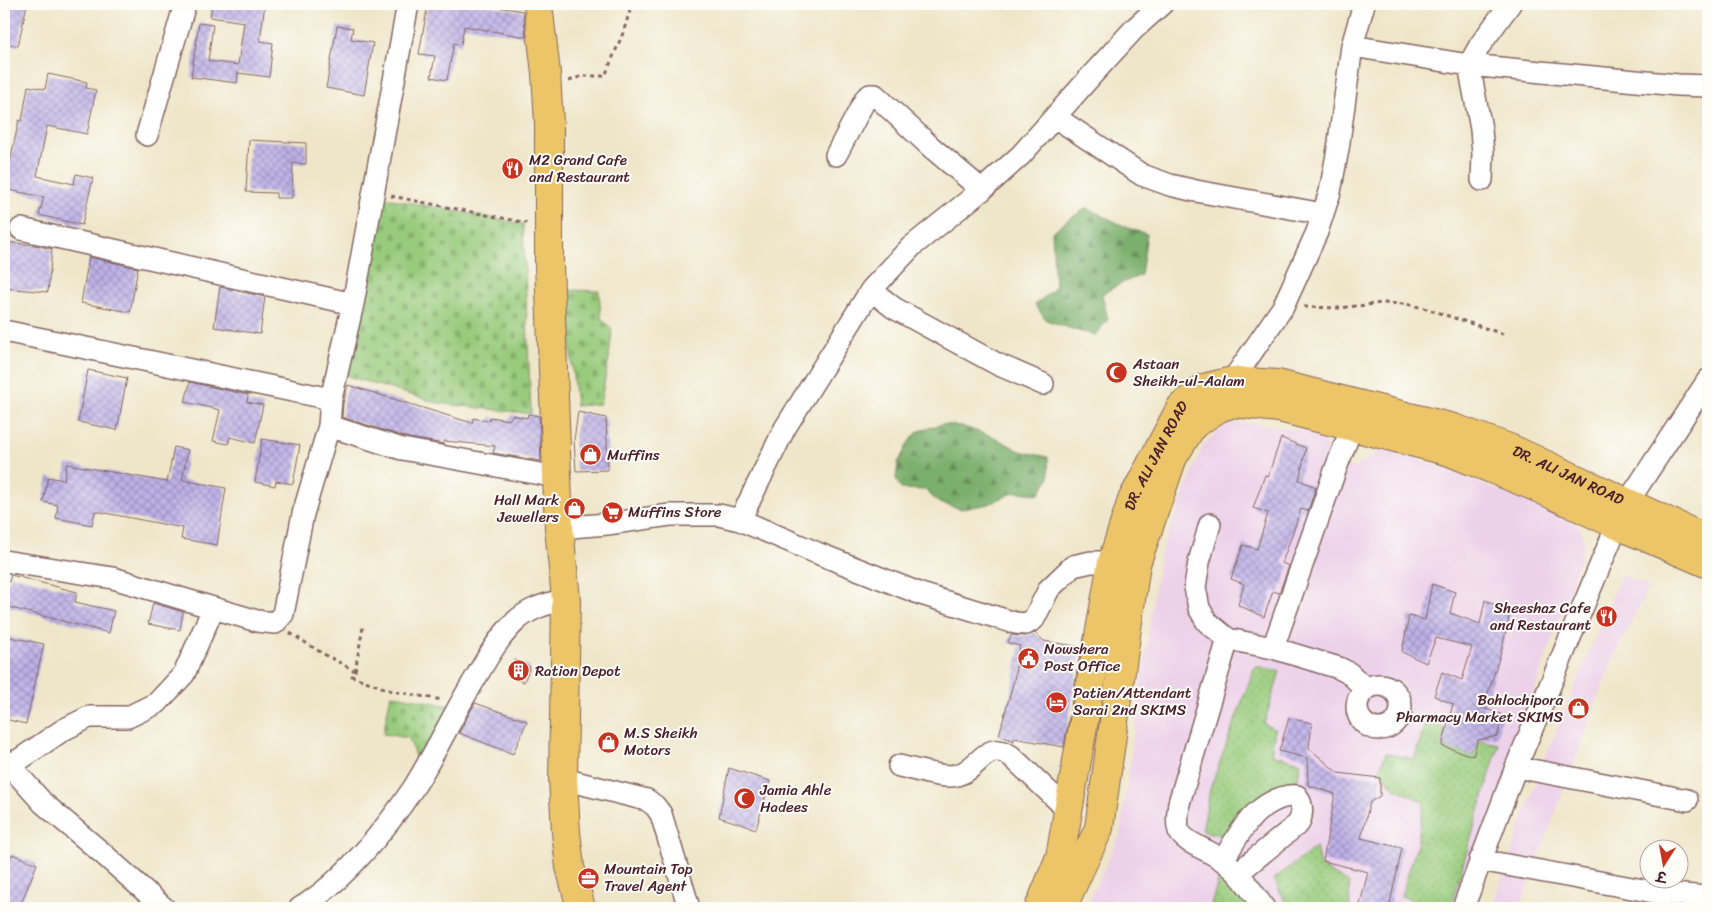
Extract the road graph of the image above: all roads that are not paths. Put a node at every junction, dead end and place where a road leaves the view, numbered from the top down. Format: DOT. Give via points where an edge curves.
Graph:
graph roads {
  1 [pos="185,4"];
  2 [pos="408,4"];
  3 [pos="538,4"];
  4 [pos="1162,4"];
  5 [pos="1364,4"];
  6 [pos="1510,4"];
  7 [pos="1352,46"];
  8 [pos="1469,65"];
  9 [pos="1708,86"];
  10 [pos="1055,117"];
  11 [pos="147,135"];
  12 [pos="836,155"];
  13 [pos="1482,180"];
  14 [pos="982,190"];
  15 [pos="1323,214"];
  16 [pos="21,229"];
  17 [pos="871,290"];
  18 [pos="353,304"];
  19 [pos="4,331"];
  20 [pos="1708,380"];
  21 [pos="1232,381"];
  22 [pos="1043,384"];
  23 [pos="331,399"];
  24 [pos="329,426"];
  25 [pos="1352,427"];
  26 [pos="557,477"];
  27 [pos="1622,514"];
  28 [pos="740,520"];
  29 [pos="1210,524"];
  30 [pos="559,528"];
  31 [pos="1708,540"];
  32 [pos="4,562"];
  33 [pos="1112,562"];
  34 [pos="1708,564"];
  35 [pos="566,599"];
  36 [pos="213,608"];
  37 [pos="1228,640"];
  38 [pos="1273,648"];
  39 [pos="1366,689"];
  40 [pos="7,762"];
  41 [pos="898,766"];
  42 [pos="1516,767"];
  43 [pos="563,778"];
  44 [pos="1687,800"];
  45 [pos="1068,810"];
  46 [pos="1072,859"];
  47 [pos="1480,860"];
  48 [pos="1708,897"];
  49 [pos="164,908"];
  50 [pos="300,908"];
  51 [pos="581,908"];
  52 [pos="689,908"];
  53 [pos="1039,908"];
  54 [pos="1062,908"];
  55 [pos="1264,908"];
  56 [pos="1463,908"];
  1 -- 11 [label="street"];
  2 -- 18 [label="street"];
  3 -- 26 [label="main road" via="549,124 549,264"];
  4 -- 10 [label="street" via="1135,28"];
  5 -- 7 [label="street"];
  6 -- 8 [label="street"];
  7 -- 8 [label="street"];
  7 -- 15 [label="street" via="1336,158"];
  8 -- 9 [label="street"];
  8 -- 13 [label="street" via="1481,129"];
  10 -- 14 [label="street" via="1021,155"];
  10 -- 15 [label="street" via="1142,175 1196,191"];
  12 -- 14 [label="street" via="866,98 875,95"];
  14 -- 17 [label="street" via="911,246"];
  15 -- 21 [label="street" via="1283,307"];
  16 -- 18 [label="street"];
  17 -- 22 [label="street" via="894,308 997,364"];
  17 -- 28 [label="street" via="785,428"];
  18 -- 23 [label="street"];
  19 -- 23 [label="street"];
  20 -- 27 [label="street"];
  21 -- 27 [label="main road, DR. ALI JAN ROAD" via="1278,384 1454,428 1512,449"];
  21 -- 33 [label="main road, DR. ALI JAN ROAD" via="1203,388 1181,407 1132,500"];
  23 -- 24 [label="street"];
  24 -- 26 [label="street" via="402,449"];
  24 -- 36 [label="street" via="302,514 283,614 275,623"];
  25 -- 27 [label="main road, DR. ALI JAN ROAD" via="1450,452 1538,488"];
  25 -- 38 [label="street"];
  25 -- 46 [label="main road, DR. ALI JAN ROAD" via="1279,408 1234,403 1193,425 1173,457 1136,564 1100,828"];
  26 -- 30 [label="main road"];
  27 -- 31 [label="main road, DR. ALI JAN ROAD"];
  27 -- 34 [label="main road, DR. ALI JAN ROAD"];
  27 -- 42 [label="street"];
  28 -- 30 [label="street" via="719,515 670,515"];
  28 -- 33 [label="street" via="921,594 1020,624 1034,619 1049,589 1073,566"];
  29 -- 37 [label="street" via="1194,586 1199,608 1207,622"];
  30 -- 35 [label="main road"];
  32 -- 36 [label="street" via="113,578"];
  33 -- 45 [label="main road, DR. ALI JAN ROAD"];
  35 -- 43 [label="main road"];
  35 -- 50 [label="street" via="535,607 516,621 497,643 414,787 356,860 315,900"];
  36 -- 40 [label="street" via="184,674 157,702 128,717 89,717"];
  37 -- 38 [label="street"];
  37 -- 55 [label="street" via="1179,803 1179,831 1187,840 1231,866"];
  38 -- 39 [label="street" via="1339,668"];
  40 -- 49 [label="street" via="43,803"];
  41 -- 45 [label="street" via="956,775 976,765 986,753 1003,751"];
  42 -- 44 [label="street"];
  42 -- 47 [label="street"];
  43 -- 51 [label="main road" via="570,867"];
  43 -- 52 [label="street" via="647,800 655,806 661,814"];
  45 -- 46 [label="main road, DR. ALI JAN ROAD"];
  46 -- 53 [label="main road, DR. ALI JAN ROAD"];
  46 -- 54 [label="main road, DR. ALI JAN ROAD"];
  47 -- 48 [label="street" via="1659,893"];
  47 -- 56 [label="street"];
}
